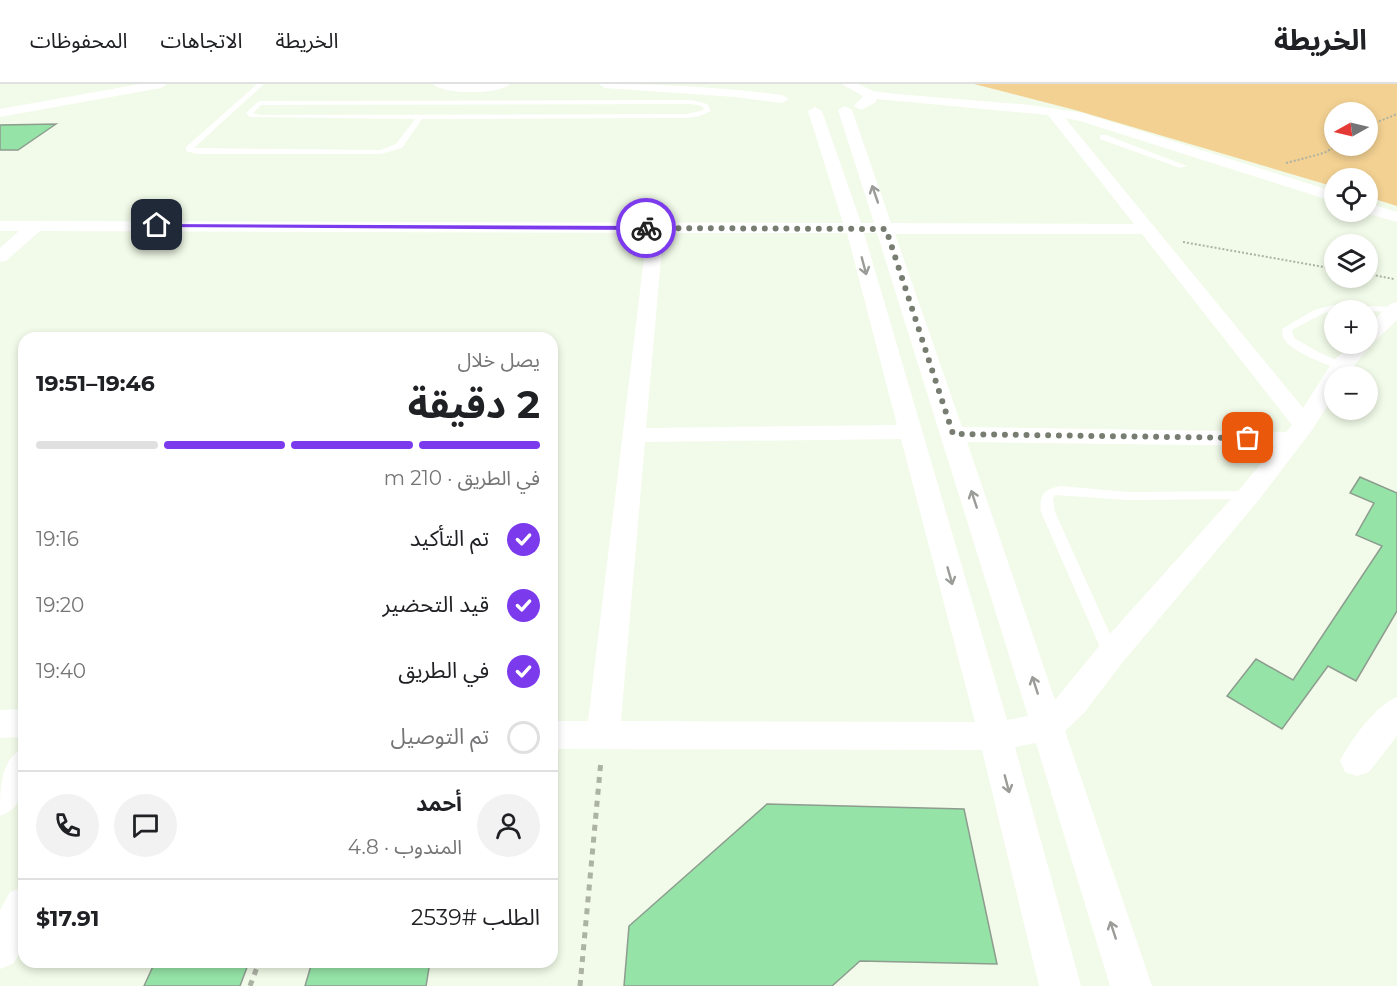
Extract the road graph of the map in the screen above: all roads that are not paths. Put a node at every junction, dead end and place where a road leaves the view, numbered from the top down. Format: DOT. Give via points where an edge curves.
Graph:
graph roads {
  1 [pos="161,84"];
  2 [pos="261,84"];
  3 [pos="439,84"];
  4 [pos="504,84"];
  5 [pos="605,84"];
  6 [pos="690,84"];
  7 [pos="471,89"];
  8 [pos="786,91"];
  9 [pos="858,98"];
  10 [pos="463,102"];
  11 [pos="815,111"];
  12 [pos="1052,111"];
  13 [pos="0,113"];
  14 [pos="455,116"];
  15 [pos="420,117"];
  16 [pos="1103,137"];
  17 [pos="1151,138"];
  18 [pos="1130,147"];
  19 [pos="1183,166"];
  20 [pos="1324,194"];
  21 [pos="1378,211"];
  22 [pos="1397,217"];
  23 [pos="0,226"];
  24 [pos="36,226"];
  25 [pos="854,229"];
  26 [pos="886,229"];
  27 [pos="1145,229"];
  28 [pos="654,236"];
  29 [pos="0,257"];
  30 [pos="1396,308"];
  31 [pos="1378,327"];
  32 [pos="1353,354"];
  33 [pos="1341,366"];
  34 [pos="1324,392"];
  35 [pos="909,432"];
  36 [pos="1298,432"];
  37 [pos="953,434"];
  38 [pos="633,435"];
  39 [pos="1249,495"];
  40 [pos="1111,654"];
  41 [pos="1397,711"];
  42 [pos="18,723"];
  43 [pos="0,724"];
  44 [pos="1048,727"];
  45 [pos="558,735"];
  46 [pos="603,735"];
  47 [pos="995,736"];
  48 [pos="1357,761"];
  49 [pos="18,772"];
  50 [pos="0,800"];
  51 [pos="18,917"];
  52 [pos="0,949"];
  53 [pos="1060,986"];
  54 [pos="1131,986"];
  1 -- 13 [label="street"];
  2 -- 15 [label="lane" via="189,149 381,152 399,146"];
  3 -- 7 [label="street"];
  4 -- 7 [label="street"];
  5 -- 8 [label="street" via="735,93"];
  6 -- 8 [label="street"];
  7 -- 10 [label="lane"];
  8 -- 11 [label="street" via="798,107"];
  9 -- 11 [label="street"];
  9 -- 12 [label="street"];
  26 -- 9 [label="street, one-way"];
  10 -- 14 [label="lane"];
  10 -- 14 [label="lane" via="692,102 709,109 693,116"];
  10 -- 15 [label="lane" via="259,103 249,113 260,117"];
  11 -- 25 [label="street"];
  12 -- 17 [label="street"];
  12 -- 27 [label="street"];
  14 -- 15 [label="lane"];
  16 -- 18 [label="lane"];
  17 -- 18 [label="lane"];
  17 -- 20 [label="street"];
  18 -- 19 [label="lane"];
  21 -- 22 [label="street"];
  23 -- 24 [label="street"];
  24 -- 25 [label="street"];
  24 -- 29 [label="street"];
  25 -- 26 [label="street"];
  25 -- 35 [label="street, one-way"];
  26 -- 27 [label="street"];
  26 -- 37 [label="street"];
  27 -- 36 [label="street"];
  28 -- 38 [label="street"];
  30 -- 31 [label="street"];
  30 -- 33 [label="lane" via="1333,308 1287,329 1289,339 1297,346"];
  32 -- 33 [label="street"];
  34 -- 36 [label="street"];
  35 -- 38 [label="street"];
  35 -- 47 [label="street, one-way"];
  36 -- 37 [label="street"];
  36 -- 39 [label="street"];
  44 -- 37 [label="street, one-way"];
  38 -- 46 [label="street"];
  39 -- 40 [label="street"];
  39 -- 40 [label="lane" via="1128,496 1060,490 1046,498 1048,512"];
  40 -- 44 [label="street" via="1073,703"];
  41 -- 48 [label="street"];
  42 -- 43 [label="street"];
  44 -- 47 [label="street"];
  54 -- 44 [label="street, one-way"];
  45 -- 46 [label="street"];
  46 -- 47 [label="street"];
  47 -- 53 [label="street, one-way"];
  49 -- 50 [label="street"];
  51 -- 52 [label="street"];
}
